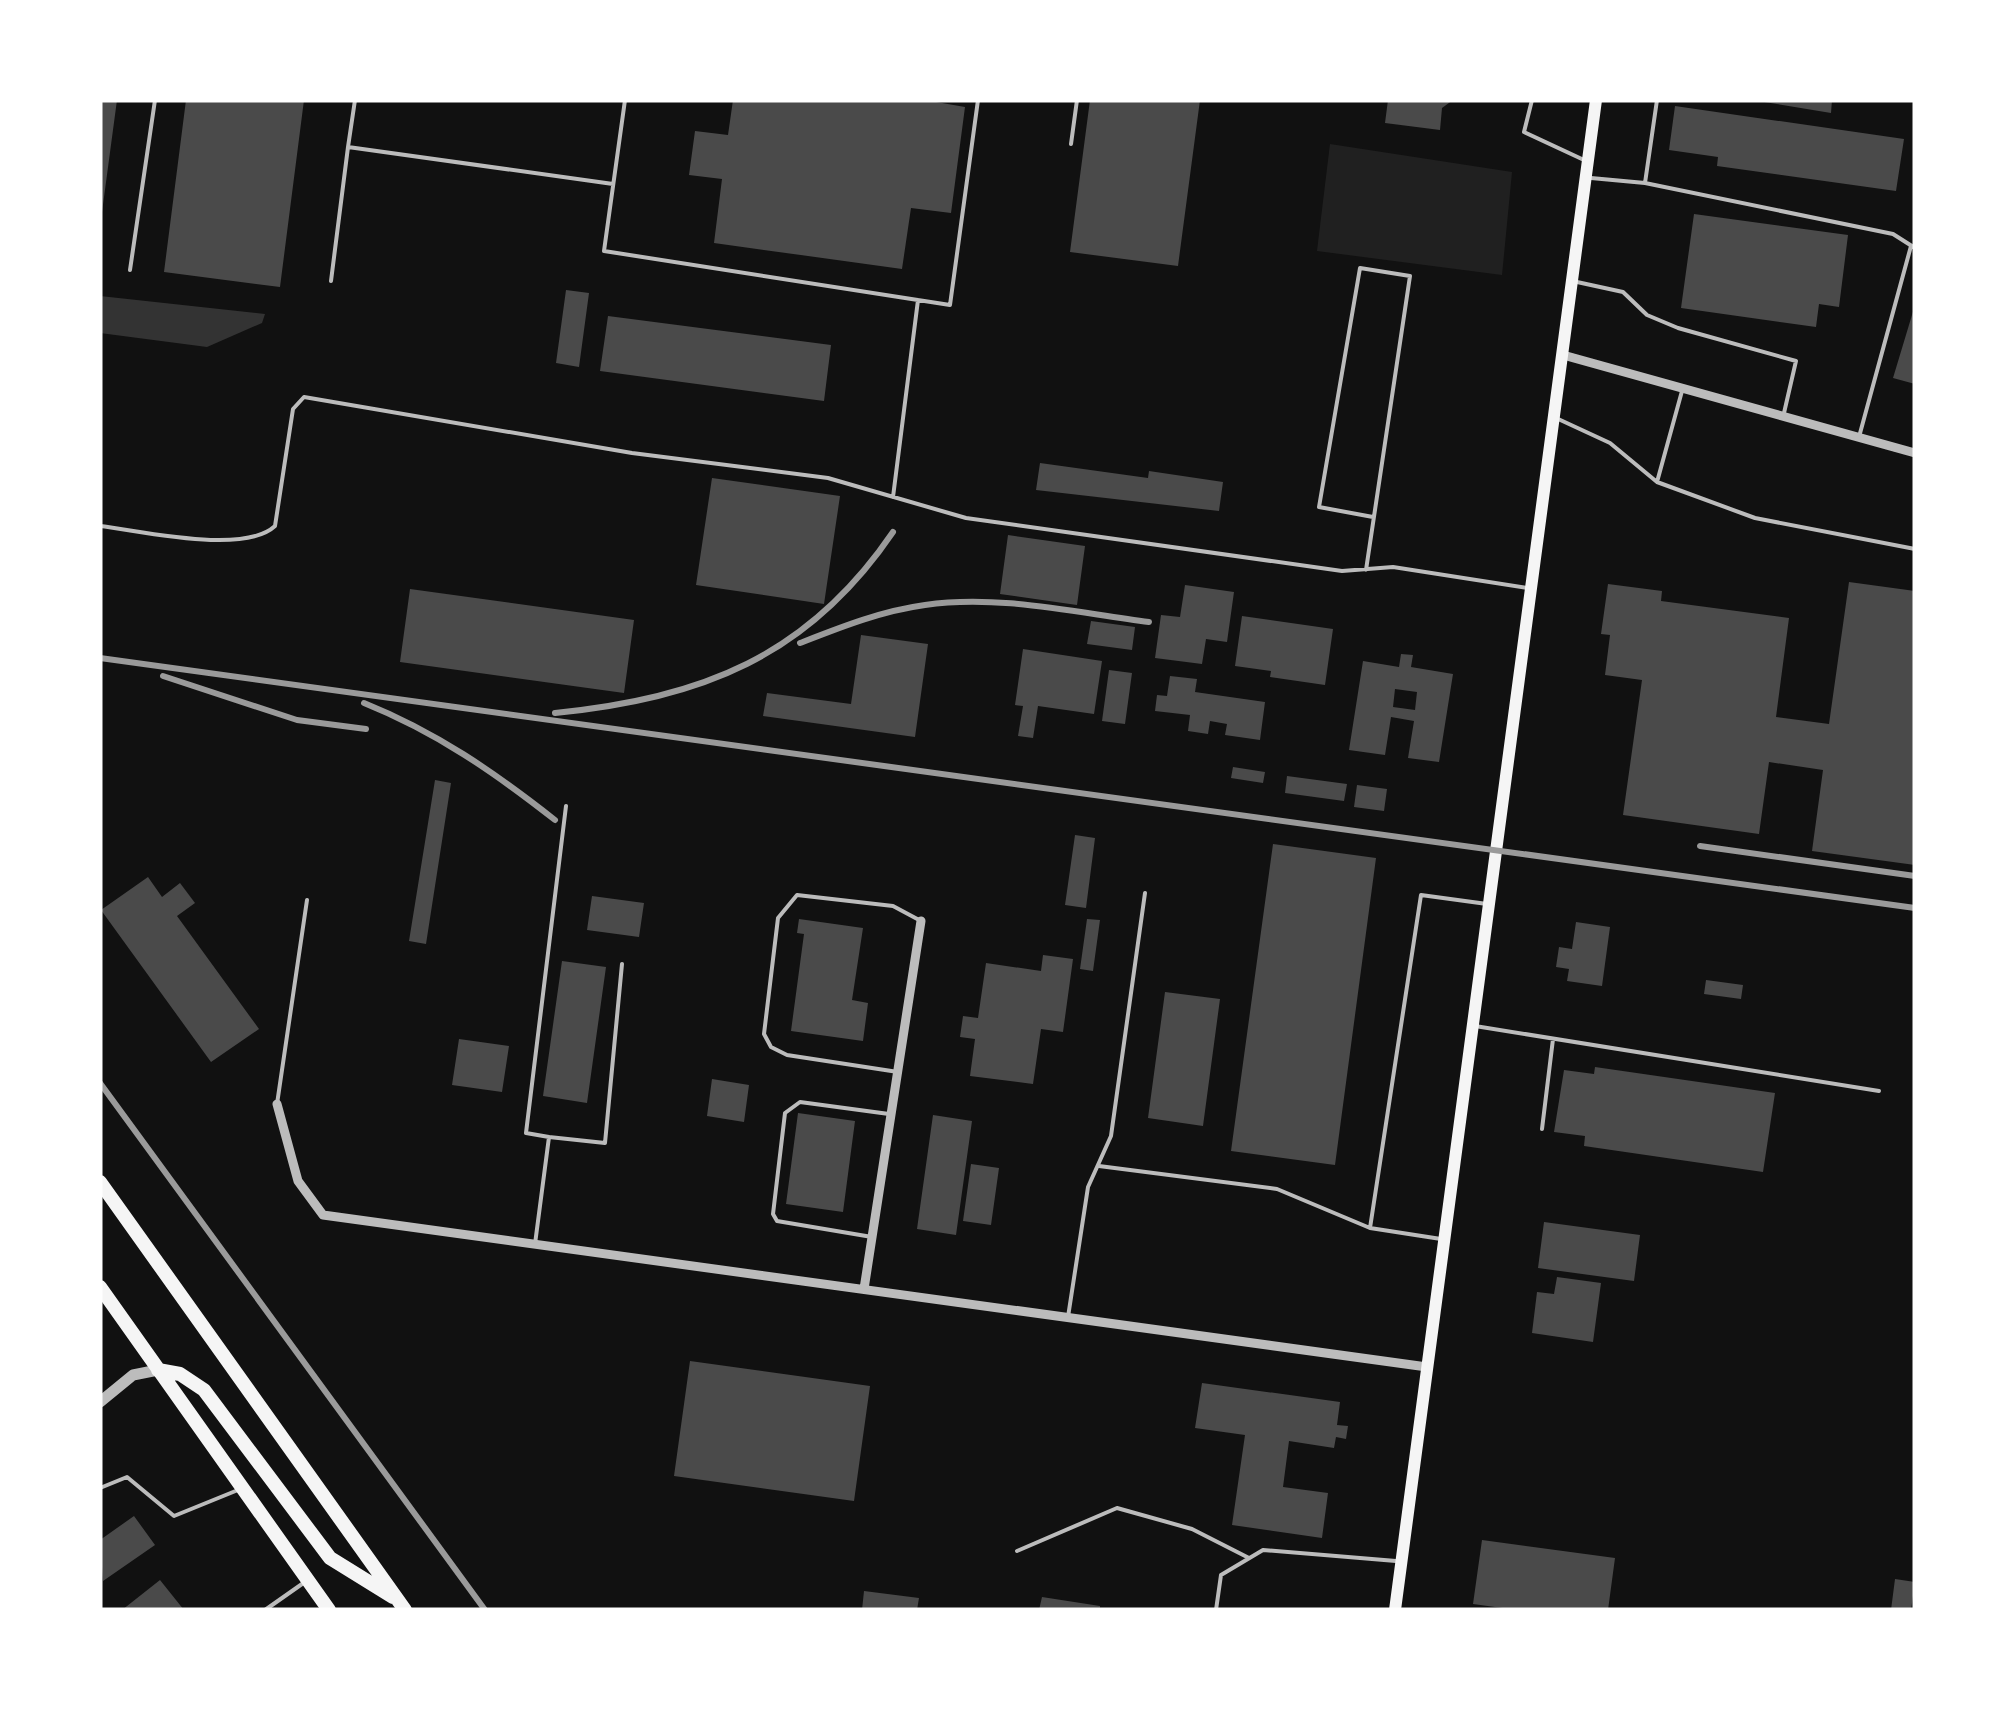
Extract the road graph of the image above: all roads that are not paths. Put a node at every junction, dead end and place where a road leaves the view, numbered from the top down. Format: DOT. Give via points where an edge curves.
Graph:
graph roads {
  1 [pos="155,100"];
  2 [pos="354,100"];
  3 [pos="626,100"];
  4 [pos="978,100"];
  5 [pos="1077,100"];
  6 [pos="1532,100"];
  7 [pos="1596,100"];
  8 [pos="1657,100"];
  9 [pos="1071,144"];
  10 [pos="348,147"];
  11 [pos="1588,162"];
  12 [pos="1586,178"];
  13 [pos="1644,183"];
  14 [pos="614,184"];
  15 [pos="1913,247"];
  16 [pos="130,270"];
  17 [pos="331,280"];
  18 [pos="1573,281"];
  19 [pos="918,300"];
  20 [pos="1563,356"];
  21 [pos="1683,386"];
  22 [pos="1784,415"];
  23 [pos="1556,418"];
  24 [pos="1859,437"];
  25 [pos="1915,453"];
  26 [pos="1657,482"];
  27 [pos="892,497"];
  28 [pos="1374,517"];
  29 [pos="100,526"];
  30 [pos="1915,549"];
  31 [pos="1366,570"];
  32 [pos="1533,589"];
  33 [pos="566,806"];
  34 [pos="1146,893"];
  35 [pos="307,900"];
  36 [pos="1492,905"];
  37 [pos="920,921"];
  38 [pos="622,964"];
  39 [pos="1474,1026"];
  40 [pos="1553,1038"];
  41 [pos="898,1072"];
  42 [pos="1879,1091"];
  43 [pos="276,1104"];
  44 [pos="891,1114"];
  45 [pos="1542,1130"];
  46 [pos="548,1137"];
  47 [pos="1098,1166"];
  48 [pos="100,1182"];
  49 [pos="1370,1228"];
  50 [pos="872,1237"];
  51 [pos="1445,1240"];
  52 [pos="535,1244"];
  53 [pos="100,1287"];
  54 [pos="864,1289"];
  55 [pos="1068,1317"];
  56 [pos="1427,1367"];
  57 [pos="158,1370"];
  58 [pos="100,1402"];
  59 [pos="100,1488"];
  60 [pos="242,1488"];
  61 [pos="1017,1551"];
  62 [pos="1249,1558"];
  63 [pos="1401,1562"];
  64 [pos="307,1580"];
  65 [pos="401,1605"];
  66 [pos="266,1610"];
  67 [pos="329,1610"];
  68 [pos="1216,1610"];
  69 [pos="1394,1610"];
  1 -- 16 [label="lane"];
  2 -- 10 [label="lane"];
  3 -- 14 [label="lane"];
  4 -- 19 [label="lane" via="950,305"];
  5 -- 9 [label="lane"];
  6 -- 11 [label="lane" via="1524,132"];
  7 -- 11 [label="main road"];
  8 -- 13 [label="lane"];
  10 -- 14 [label="lane"];
  10 -- 17 [label="lane"];
  11 -- 12 [label="main road"];
  12 -- 13 [label="lane"];
  12 -- 18 [label="main road"];
  13 -- 15 [label="lane" via="1893,234"];
  14 -- 19 [label="lane" via="604,252"];
  15 -- 24 [label="lane"];
  18 -- 20 [label="main road"];
  18 -- 22 [label="lane" via="1623,292 1647,316 1678,328 1796,361"];
  19 -- 27 [label="lane"];
  20 -- 21 [label="street"];
  20 -- 23 [label="main road"];
  21 -- 22 [label="street"];
  21 -- 26 [label="lane"];
  22 -- 24 [label="street"];
  23 -- 26 [label="lane" via="1610,443"];
  23 -- 32 [label="main road"];
  24 -- 25 [label="street"];
  26 -- 30 [label="lane" via="1755,518"];
  27 -- 29 [label="lane" via="828,478 304,398 293,409 275,526 264,536 220,540"];
  27 -- 31 [label="lane" via="966,518"];
  28 -- 28 [label="lane" via="1410,276 1360,268 1319,507"];
  28 -- 31 [label="lane"];
  31 -- 32 [label="lane" via="1393,567"];
  32 -- 36 [label="main road"];
  33 -- 46 [label="lane" via="526,1133"];
  34 -- 47 [label="lane" via="1111,1136"];
  35 -- 43 [label="lane"];
  36 -- 39 [label="main road"];
  36 -- 49 [label="lane" via="1421,895"];
  37 -- 41 [label="street"];
  37 -- 41 [label="lane" via="893,906 797,895 778,918 764,1034 772,1047"];
  38 -- 46 [label="lane" via="605,1143"];
  39 -- 40 [label="lane"];
  39 -- 51 [label="main road"];
  40 -- 42 [label="lane"];
  40 -- 45 [label="lane"];
  41 -- 44 [label="street"];
  43 -- 52 [label="street" via="298,1180 323,1215"];
  44 -- 50 [label="street"];
  44 -- 50 [label="lane" via="800,1102 785,1113 777,1221"];
  46 -- 52 [label="lane"];
  47 -- 49 [label="lane" via="1277,1189"];
  47 -- 55 [label="lane" via="1088,1187"];
  48 -- 65 [label="main road"];
  49 -- 51 [label="lane"];
  50 -- 54 [label="street"];
  51 -- 56 [label="main road"];
  52 -- 54 [label="street"];
  53 -- 57 [label="main road"];
  54 -- 55 [label="street"];
  55 -- 56 [label="street"];
  56 -- 63 [label="main road"];
  57 -- 58 [label="street" via="132,1375"];
  57 -- 60 [label="main road"];
  57 -- 65 [label="main road" via="180,1374 204,1390 330,1558"];
  59 -- 60 [label="lane" via="127,1476 165,1510 183,1516"];
  60 -- 64 [label="main road"];
  61 -- 62 [label="lane" via="1116,1508 1192,1529"];
  62 -- 63 [label="lane" via="1263,1550"];
  62 -- 68 [label="lane" via="1221,1575"];
  63 -- 69 [label="main road"];
  64 -- 66 [label="lane"];
  64 -- 67 [label="main road"];
}
